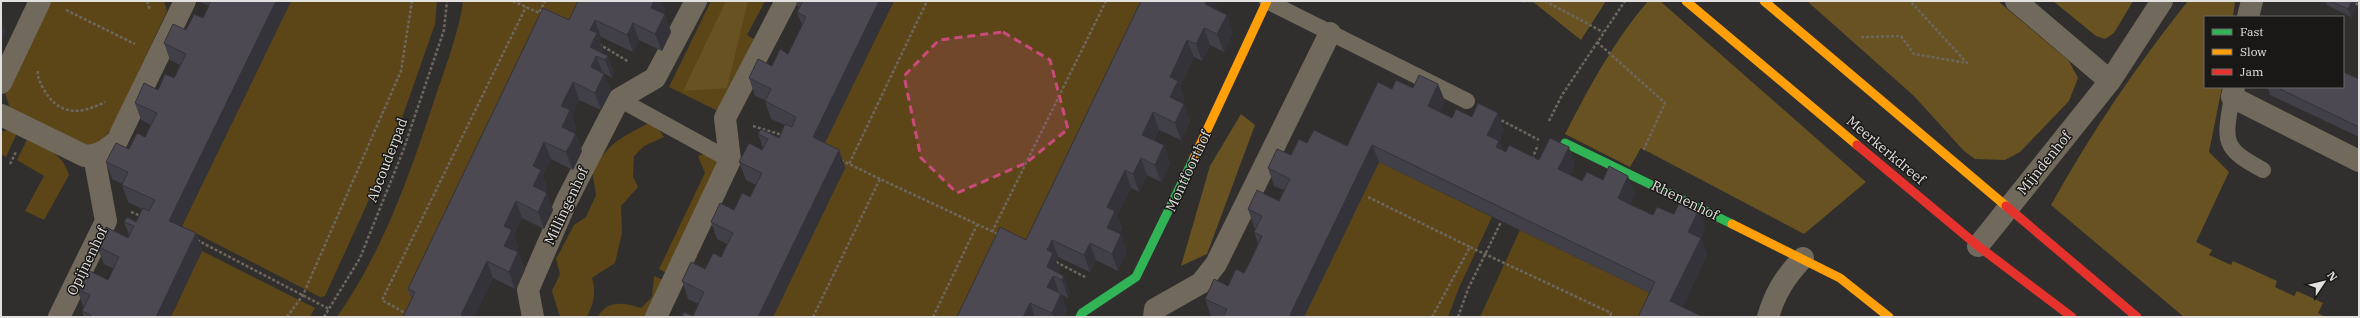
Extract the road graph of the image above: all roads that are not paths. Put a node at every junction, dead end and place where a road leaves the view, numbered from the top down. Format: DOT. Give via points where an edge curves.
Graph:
graph roads {
  1 [pos="40,1"];
  2 [pos="185,1"];
  3 [pos="696,1"];
  4 [pos="786,1"];
  5 [pos="1267,1"];
  6 [pos="1686,1"];
  7 [pos="1764,1"];
  8 [pos="2016,1"];
  9 [pos="2162,1"];
  10 [pos="2252,1"];
  11 [pos="2248,16"];
  12 [pos="1330,33"];
  13 [pos="2110,81"];
  14 [pos="1,83"];
  15 [pos="2233,92"];
  16 [pos="619,99"];
  17 [pos="1467,101"];
  18 [pos="1,115"];
  19 [pos="1565,143"];
  20 [pos="94,156"];
  21 [pos="730,160"];
  22 [pos="2359,161"];
  23 [pos="2263,170"];
  24 [pos="2008,208"];
  25 [pos="1978,246"];
  26 [pos="1803,258"];
  27 [pos="60,317"];
  28 [pos="533,317"];
  29 [pos="656,317"];
  30 [pos="1080,317"];
  31 [pos="1154,317"];
  32 [pos="1768,317"];
  33 [pos="1889,317"];
  34 [pos="2072,317"];
  35 [pos="2137,317"];
  1 -- 14 [label="street"];
  2 -- 20 [label="street" via="116,141 105,152"];
  3 -- 16 [label="street" via="655,78"];
  4 -- 21 [label="street" via="725,118"];
  5 -- 12 [label="lane"];
  5 -- 30 [label="main road, Montfoorthof" via="1136,277 1082,313"];
  6 -- 25 [label="main road, Meerkerkdreef"];
  7 -- 24 [label="main road"];
  8 -- 13 [label="street"];
  9 -- 13 [label="street, Mijndenhof"];
  10 -- 11 [label="street"];
  12 -- 17 [label="lane"];
  12 -- 31 [label="street" via="1216,264 1201,283 1155,309"];
  13 -- 24 [label="street, Mijndenhof"];
  15 -- 22 [label="street"];
  15 -- 23 [label="lane" via="2226,126 2228,143 2238,156"];
  16 -- 21 [label="lane"];
  16 -- 28 [label="street, Millingenhof" via="566,202 528,290"];
  18 -- 20 [label="street" via="85,156"];
  19 -- 26 [label="main road, Rhenenhof"];
  20 -- 27 [label="street, Opijnenhof" via="106,221"];
  21 -- 29 [label="street"];
  24 -- 25 [label="street, Mijndenhof"];
  24 -- 35 [label="main road"];
  25 -- 34 [label="main road, Meerkerkdreef"];
  26 -- 32 [label="street" via="1784,278 1774,296"];
  26 -- 33 [label="main road, Rhenenhof" via="1840,278"];
}
